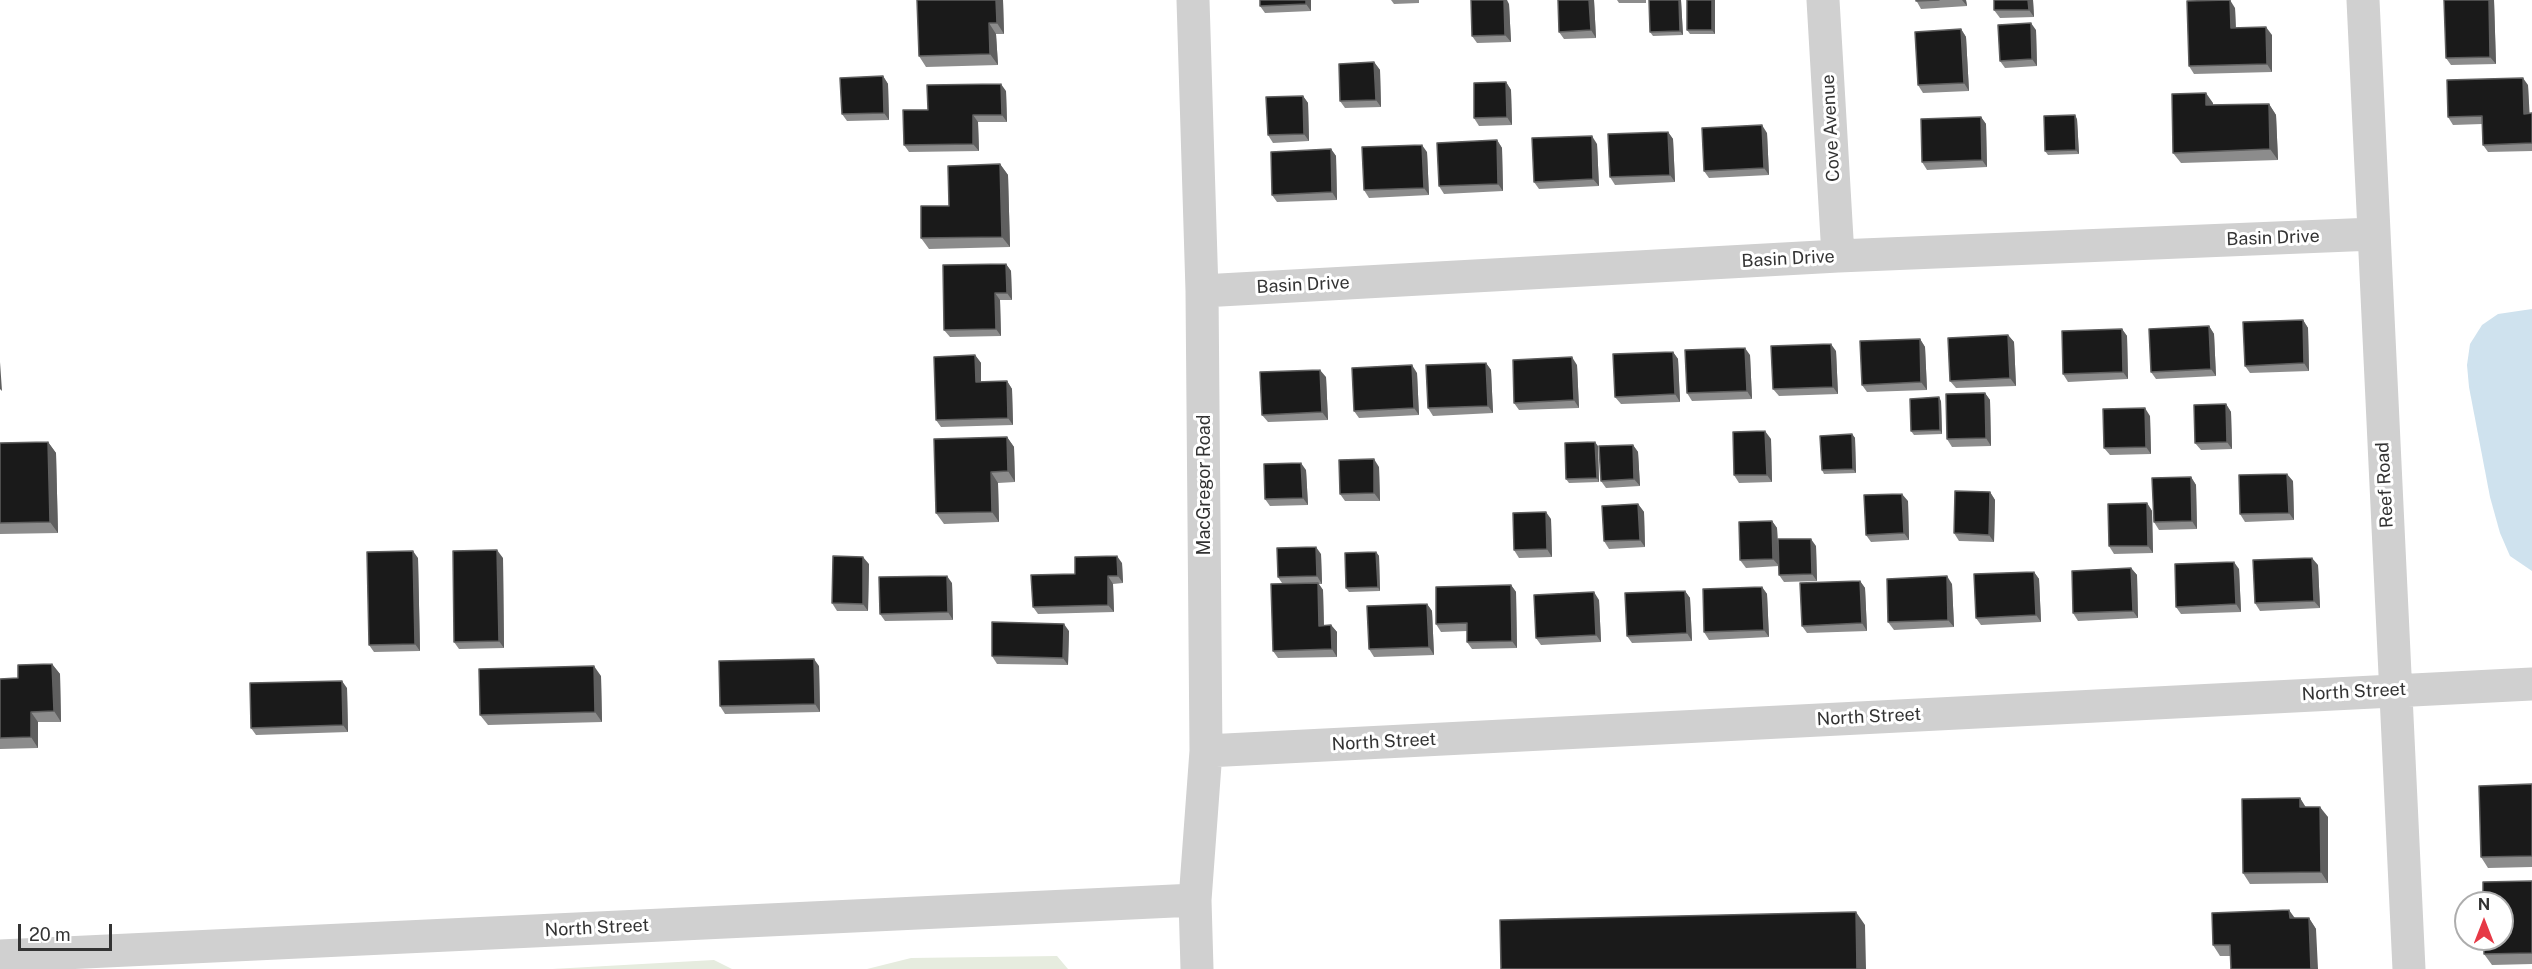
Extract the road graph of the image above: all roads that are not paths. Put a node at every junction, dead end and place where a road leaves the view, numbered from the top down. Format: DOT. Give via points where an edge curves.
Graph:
graph roads {
  1 [pos="1193,0"];
  2 [pos="1823,0"];
  3 [pos="2362,0"];
  4 [pos="2374,234"];
  5 [pos="1838,256"];
  6 [pos="1202,291"];
  7 [pos="2532,684"];
  8 [pos="2395,690"];
  9 [pos="1206,751"];
  10 [pos="1195,900"];
  11 [pos="15,960"];
  12 [pos="1197,969"];
  13 [pos="2409,969"];
  1 -- 6 [label="street, MacGregor Road"];
  2 -- 5 [label="street, Cove Avenue"];
  3 -- 4 [label="street, Reef Road"];
  4 -- 5 [label="street, Basin Drive"];
  4 -- 8 [label="street, Reef Road"];
  5 -- 6 [label="street, Basin Drive"];
  6 -- 9 [label="street, MacGregor Road"];
  7 -- 8 [label="street, North Street"];
  8 -- 9 [label="street, North Street"];
  8 -- 13 [label="street, Reef Road"];
  9 -- 10 [label="street, MacGregor Road"];
  10 -- 11 [label="street, North Street"];
  10 -- 12 [label="street, MacGregor Road"];
}
